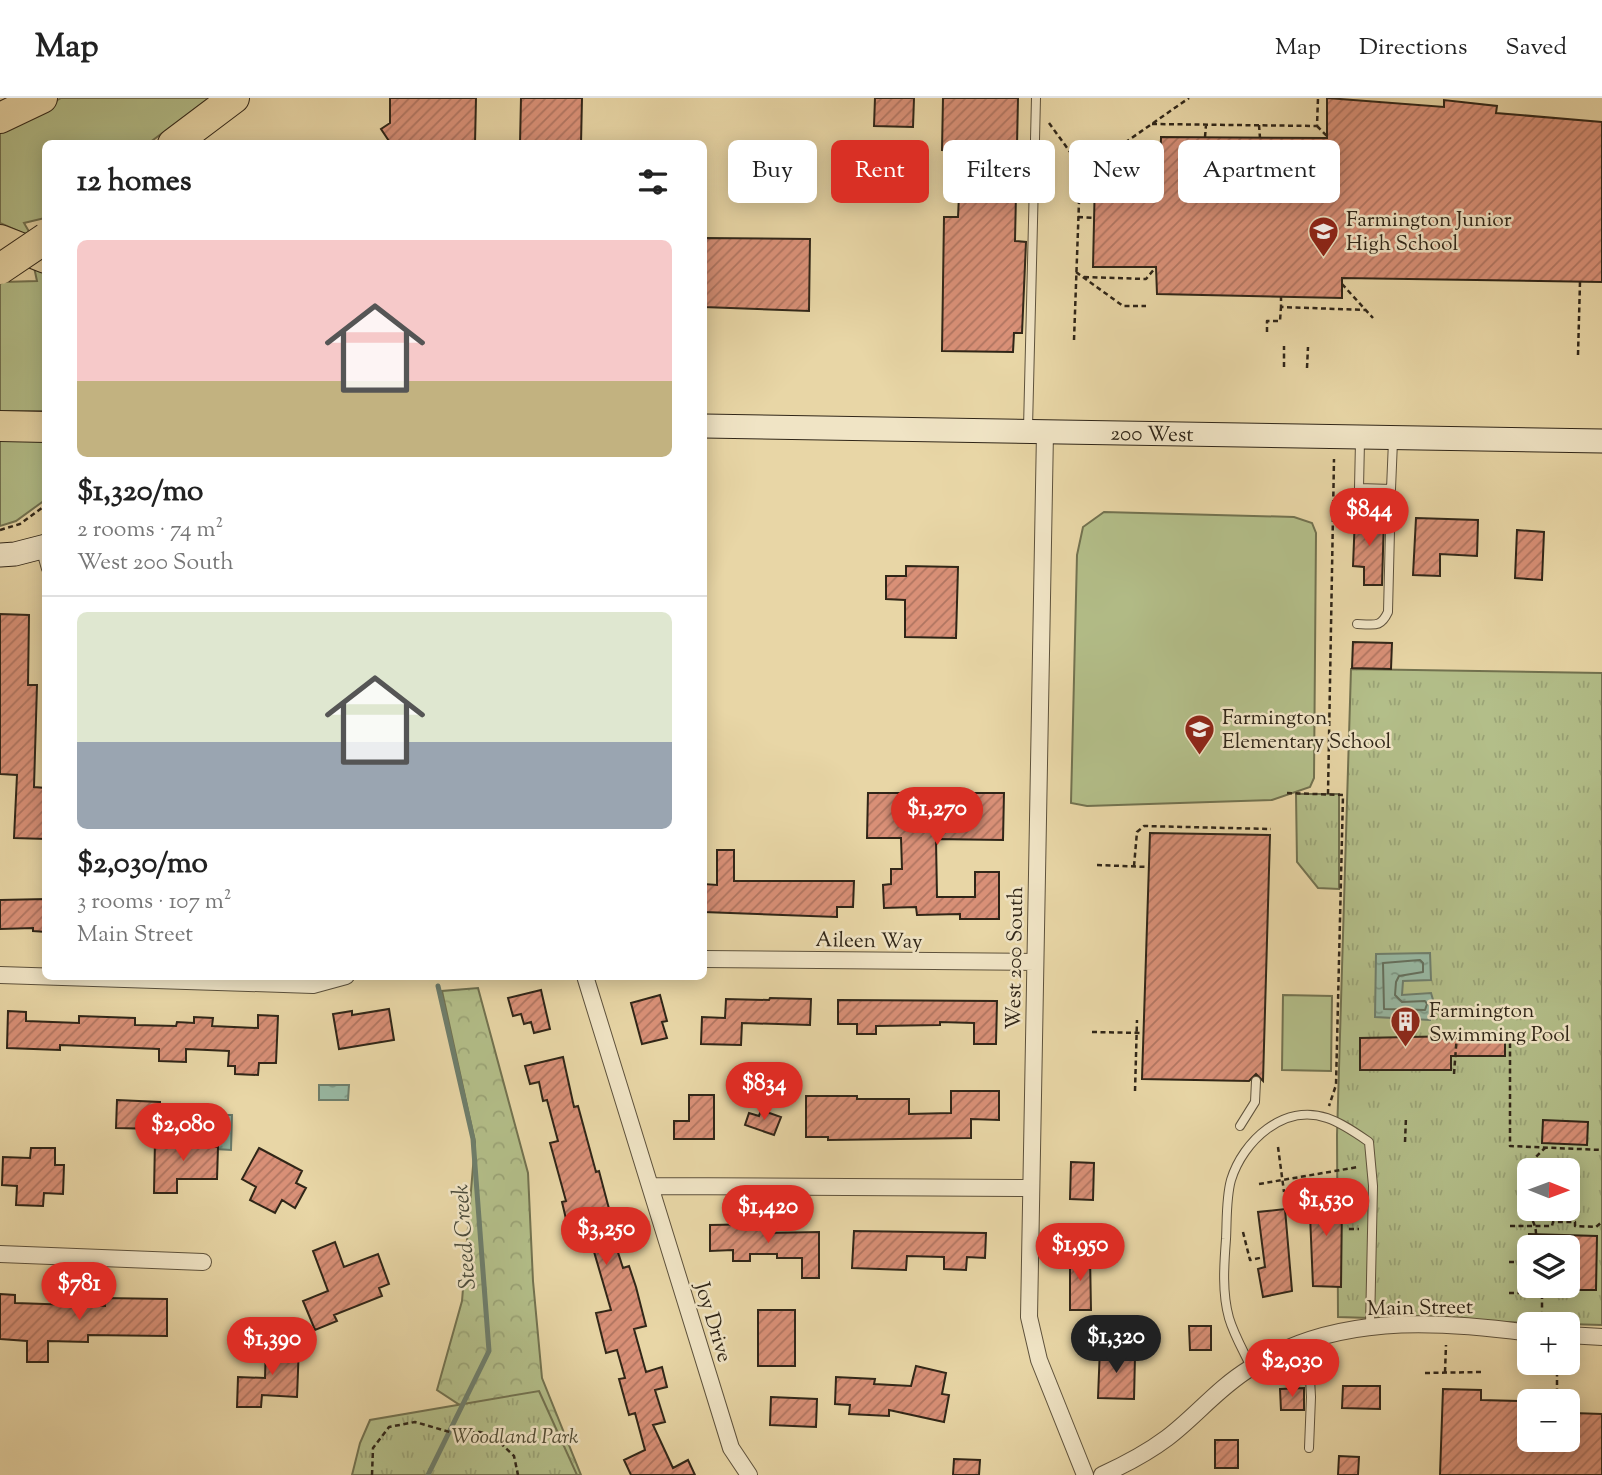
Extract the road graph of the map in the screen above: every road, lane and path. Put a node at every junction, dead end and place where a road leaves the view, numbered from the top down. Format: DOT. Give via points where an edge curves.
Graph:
graph roads {
  1 [pos="42,98"];
  2 [pos="234,98"];
  3 [pos="1036,98"];
  4 [pos="1189,98"];
  5 [pos="1318,98"];
  6 [pos="0,118"];
  7 [pos="1049,124"];
  8 [pos="1152,124"];
  9 [pos="1206,125"];
  10 [pos="1259,125"];
  11 [pos="1317,127"];
  12 [pos="1327,136"];
  13 [pos="1206,137"];
  14 [pos="1260,138"];
  15 [pos="178,140"];
  16 [pos="1129,140"];
  17 [pos="1069,151"];
  18 [pos="1079,203"];
  19 [pos="1078,217"];
  20 [pos="1094,218"];
  21 [pos="0,240"];
  22 [pos="42,241"];
  23 [pos="42,256"];
  24 [pos="1156,267"];
  25 [pos="0,269"];
  26 [pos="1076,272"];
  27 [pos="1084,277"];
  28 [pos="1580,282"];
  29 [pos="1342,284"];
  30 [pos="1281,296"];
  31 [pos="1146,306"];
  32 [pos="1281,307"];
  33 [pos="1366,310"];
  34 [pos="1373,318"];
  35 [pos="1267,332"];
  36 [pos="1074,340"];
  37 [pos="1284,346"];
  38 [pos="1308,347"];
  39 [pos="1578,355"];
  40 [pos="1284,367"];
  41 [pos="1307,368"];
  42 [pos="0,426"];
  43 [pos="707,426"];
  44 [pos="42,427"];
  45 [pos="1036,432"];
  46 [pos="1360,437"];
  47 [pos="1393,438"];
  48 [pos="1602,442"];
  49 [pos="1334,459"];
  50 [pos="1391,489"];
  51 [pos="42,508"];
  52 [pos="0,530"];
  53 [pos="42,554"];
  54 [pos="0,555"];
  55 [pos="1357,624"];
  56 [pos="1287,793"];
  57 [pos="1328,794"];
  58 [pos="1271,829"];
  59 [pos="1097,865"];
  60 [pos="1134,866"];
  61 [pos="1149,867"];
  62 [pos="707,959"];
  63 [pos="1035,962"];
  64 [pos="0,975"];
  65 [pos="42,976"];
  66 [pos="156,980"];
  67 [pos="331,980"];
  68 [pos="586,980"];
  69 [pos="1137,1020"];
  70 [pos="1092,1032"];
  71 [pos="1137,1033"];
  72 [pos="1144,1033"];
  73 [pos="1454,1074"];
  74 [pos="1256,1081"];
  75 [pos="1135,1091"];
  76 [pos="1326,1117"];
  77 [pos="1406,1117"];
  78 [pos="1240,1126"];
  79 [pos="1405,1142"];
  80 [pos="1278,1147"];
  81 [pos="1546,1147"];
  82 [pos="1602,1150"];
  83 [pos="1535,1158"];
  84 [pos="1361,1166"];
  85 [pos="1282,1180"];
  86 [pos="1259,1184"];
  87 [pos="650,1186"];
  88 [pos="1030,1188"];
  89 [pos="1284,1192"];
  90 [pos="1534,1222"];
  91 [pos="1602,1222"];
  92 [pos="1510,1226"];
  93 [pos="1536,1226"];
  94 [pos="1243,1232"];
  95 [pos="1536,1234"];
  96 [pos="0,1254"];
  97 [pos="1264,1257"];
  98 [pos="203,1262"];
  99 [pos="1509,1262"];
  100 [pos="1517,1262"];
  101 [pos="1509,1293"];
  102 [pos="1542,1308"];
  103 [pos="1370,1326"];
  104 [pos="1517,1331"];
  105 [pos="1580,1336"];
  106 [pos="1602,1337"];
  107 [pos="1308,1341"];
  108 [pos="1446,1345"];
  109 [pos="1251,1367"];
  110 [pos="1445,1372"];
  111 [pos="1483,1372"];
  112 [pos="1425,1373"];
  113 [pos="1309,1448"];
  114 [pos="372,1475"];
  115 [pos="518,1475"];
  116 [pos="749,1475"];
  117 [pos="1085,1475"];
  118 [pos="1102,1475"];
  1 -- 6 [label="highway"];
  2 -- 15 [label="highway"];
  3 -- 45 [label="lane"];
  4 -- 8 [label="path"];
  5 -- 11 [label="path"];
  7 -- 17 [label="path"];
  8 -- 9 [label="path"];
  8 -- 16 [label="path"];
  9 -- 10 [label="path"];
  9 -- 13 [label="path"];
  10 -- 11 [label="path"];
  10 -- 14 [label="path"];
  11 -- 12 [label="path"];
  18 -- 19 [label="path"];
  19 -- 20 [label="path"];
  19 -- 26 [label="path"];
  21 -- 23 [label="highway"];
  22 -- 25 [label="highway, bridge"];
  24 -- 27 [label="path" via="1146,279"];
  26 -- 27 [label="path"];
  26 -- 36 [label="path"];
  27 -- 31 [label="path" via="1124,306"];
  28 -- 39 [label="path"];
  29 -- 33 [label="path"];
  30 -- 32 [label="path"];
  32 -- 33 [label="path"];
  32 -- 35 [label="path" via="1280,321 1267,321"];
  33 -- 34 [label="path"];
  37 -- 40 [label="path"];
  38 -- 41 [label="path"];
  42 -- 44 [label="highway"];
  43 -- 45 [label="main road, 200 West"];
  45 -- 46 [label="main road, 200 West"];
  45 -- 63 [label="street, West 200 South"];
  46 -- 47 [label="main road, 200 West"];
  46 -- 50 [label="lane" via="1359,488"];
  47 -- 48 [label="main road, 200 West"];
  47 -- 50 [label="lane"];
  49 -- 57 [label="path"];
  50 -- 55 [label="lane" via="1388,612 1379,625"];
  51 -- 52 [label="path" via="20,524"];
  53 -- 54 [label="main road"];
  56 -- 57 [label="path"];
  57 -- 76 [label="path" via="1343,795 1336,1085"];
  58 -- 60 [label="path" via="1144,826 1138,832"];
  59 -- 60 [label="path"];
  60 -- 61 [label="path"];
  62 -- 63 [label="street, Aileen Way"];
  63 -- 88 [label="street, West 200 South"];
  64 -- 65 [label="street"];
  66 -- 67 [label="street" via="313,985"];
  68 -- 87 [label="street, Joy Drive"];
  69 -- 71 [label="path"];
  70 -- 71 [label="path"];
  71 -- 72 [label="path"];
  71 -- 75 [label="path"];
  73 -- 81 [label="path" via="1457,1034 1510,1034 1510,1146"];
  74 -- 78 [label="lane" via="1255,1102"];
  76 -- 103 [label="lane" via="1369,1142 1373,1186"];
  76 -- 109 [label="lane" via="1292,1116 1277,1123 1250,1144 1230,1184 1223,1275 1229,1318"];
  77 -- 79 [label="path"];
  80 -- 85 [label="path"];
  81 -- 82 [label="path"];
  81 -- 83 [label="path"];
  84 -- 85 [label="path"];
  85 -- 86 [label="path"];
  85 -- 89 [label="path"];
  87 -- 88 [label="street"];
  87 -- 116 [label="street, Joy Drive" via="731,1448"];
  88 -- 117 [label="street, West 200 South" via="1029,1317 1039,1360"];
  90 -- 93 [label="path"];
  91 -- 93 [label="path" via="1596,1227 1575,1226 1575,1222"];
  92 -- 93 [label="path"];
  93 -- 95 [label="path"];
  94 -- 97 [label="path" via="1250,1260"];
  96 -- 98 [label="street"];
  99 -- 100 [label="path"];
  101 -- 102 [label="path" via="1542,1293"];
  103 -- 104 [label="street, Main Street" via="1446,1324"];
  103 -- 107 [label="street, Main Street"];
  105 -- 106 [label="street"];
  107 -- 109 [label="street, Main Street"];
  107 -- 113 [label="lane"];
  108 -- 110 [label="path"];
  109 -- 118 [label="street, Main Street" via="1167,1438"];
  110 -- 111 [label="path"];
  110 -- 112 [label="path"];
  114 -- 115 [label="path" via="373,1448 389,1427 415,1422 453,1433 493,1436 514,1456"];
}
